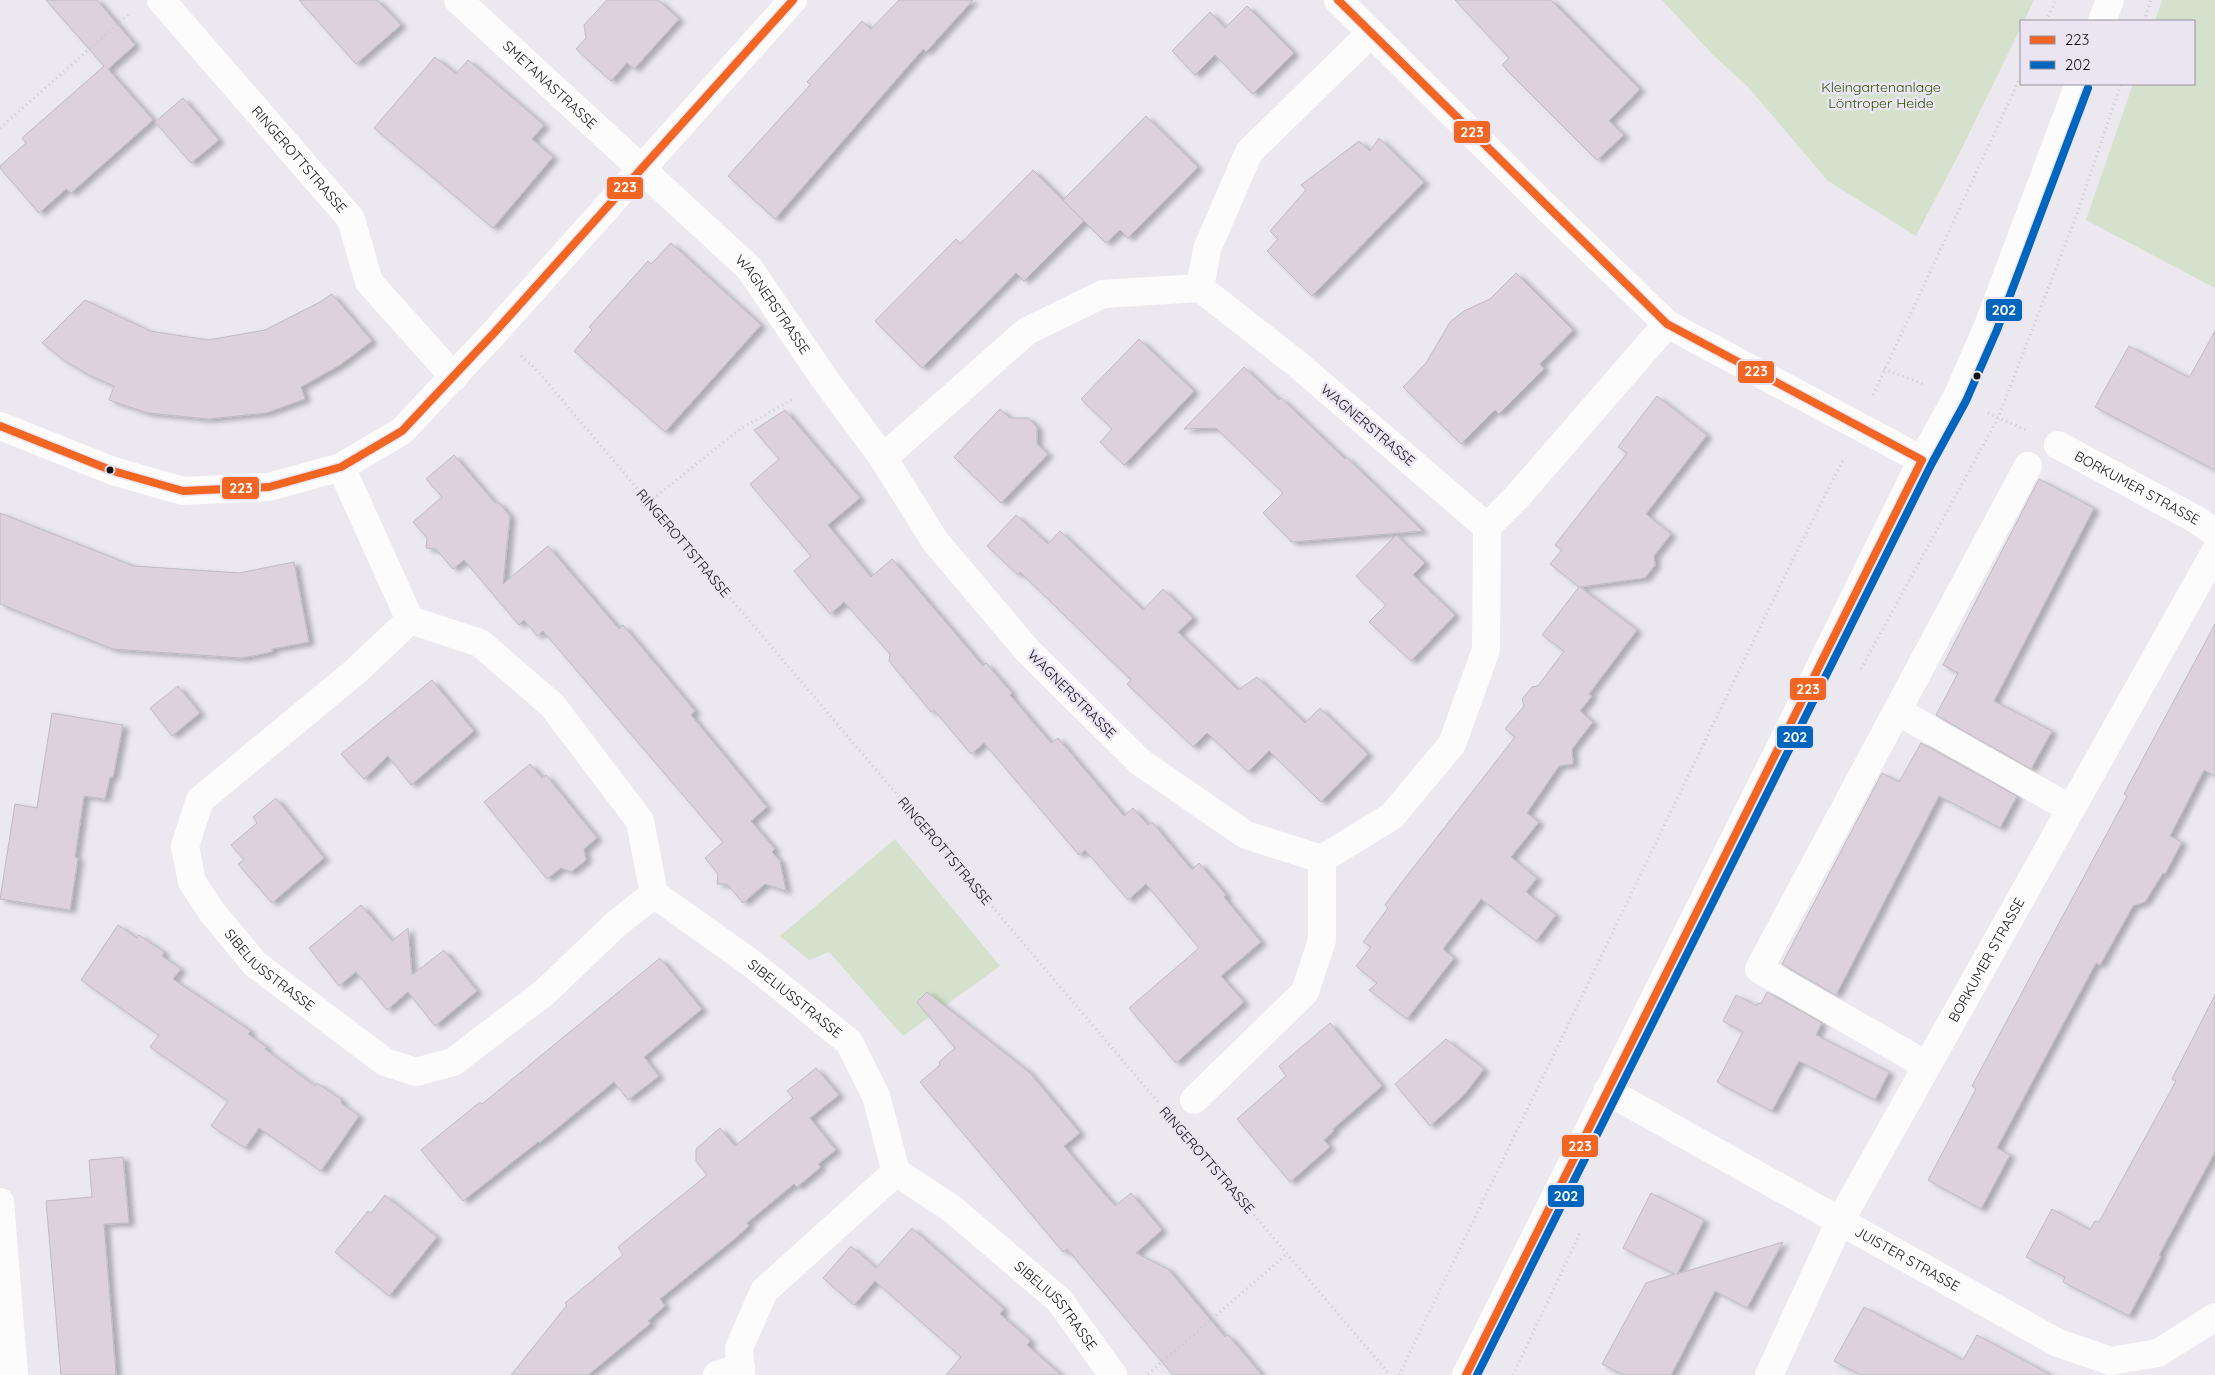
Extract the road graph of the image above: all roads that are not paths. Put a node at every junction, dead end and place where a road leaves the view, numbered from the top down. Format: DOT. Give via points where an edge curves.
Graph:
graph roads {
  1 [pos="161,0"];
  2 [pos="458,0"];
  3 [pos="793,0"];
  4 [pos="1338,0"];
  5 [pos="2110,0"];
  6 [pos="2102,20"];
  7 [pos="1370,32"];
  8 [pos="2079,85"];
  9 [pos="641,169"];
  10 [pos="1200,288"];
  11 [pos="1667,324"];
  12 [pos="454,377"];
  13 [pos="0,426"];
  14 [pos="2058,445"];
  15 [pos="882,458"];
  16 [pos="1922,460"];
  17 [pos="2028,466"];
  18 [pos="341,467"];
  19 [pos="1487,527"];
  20 [pos="2215,533"];
  21 [pos="2215,552"];
  22 [pos="410,620"];
  23 [pos="1897,711"];
  24 [pos="2071,809"];
  25 [pos="1322,859"];
  26 [pos="654,894"];
  27 [pos="1926,1066"];
  28 [pos="1608,1091"];
  29 [pos="1194,1100"];
  30 [pos="896,1172"];
  31 [pos="0,1202"];
  32 [pos="1840,1220"];
  33 [pos="2215,1317"];
  34 [pos="733,1372"];
  35 [pos="14,1375"];
  36 [pos="1113,1375"];
  37 [pos="1466,1375"];
  38 [pos="1769,1375"];
  1 -- 12 [label="street, RINGEROTTSTRASSE" via="351,219 369,282"];
  2 -- 9 [label="street, SMETANASTRASSE"];
  3 -- 9 [label="street"];
  4 -- 7 [label="street"];
  5 -- 6 [label="street"];
  7 -- 10 [label="street" via="1249,152 1207,249"];
  7 -- 11 [label="street"];
  8 -- 16 [label="street" via="1988,326 1957,397"];
  9 -- 12 [label="street"];
  9 -- 15 [label="street, WAGNERSTRASSE" via="749,268"];
  10 -- 15 [label="street" via="1103,294 1027,332"];
  10 -- 19 [label="street, WAGNERSTRASSE" via="1296,363"];
  11 -- 16 [label="street"];
  11 -- 19 [label="street"];
  12 -- 18 [label="street" via="402,431"];
  13 -- 18 [label="street" via="113,471 183,491 268,487"];
  14 -- 20 [label="street, BORKUMER STRASSE" via="2197,520"];
  15 -- 25 [label="street, WAGNERSTRASSE" via="935,541 1028,650 1140,762 1246,835"];
  16 -- 28 [label="street"];
  17 -- 23 [label="street"];
  18 -- 22 [label="street"];
  19 -- 25 [label="street" via="1486,650 1452,744 1392,816"];
  21 -- 24 [label="street, BORKUMER STRASSE"];
  22 -- 26 [label="street" via="480,643 552,705 640,821"];
  22 -- 26 [label="street, SIBELIUSSTRASSE" via="356,671 200,800 185,846 192,882 255,964 385,1062 416,1072 453,1062 545,992 616,924"];
  23 -- 24 [label="street"];
  23 -- 27 [label="street" via="1759,969"];
  24 -- 27 [label="street, BORKUMER STRASSE"];
  25 -- 29 [label="street" via="1322,940 1305,992"];
  26 -- 30 [label="street, SIBELIUSSTRASSE" via="751,963 849,1042 876,1096"];
  27 -- 32 [label="street, BORKUMER STRASSE"];
  28 -- 32 [label="street, JUISTER STRASSE"];
  28 -- 37 [label="street"];
  30 -- 34 [label="street" via="764,1291 739,1348"];
  30 -- 36 [label="street, SIBELIUSSTRASSE" via="951,1208 1059,1300"];
  31 -- 35 [label="street"];
  32 -- 33 [label="street, JUISTER STRASSE" via="2058,1343 2111,1361 2158,1353"];
  32 -- 38 [label="street, BORKUMER STRASSE"];
}
